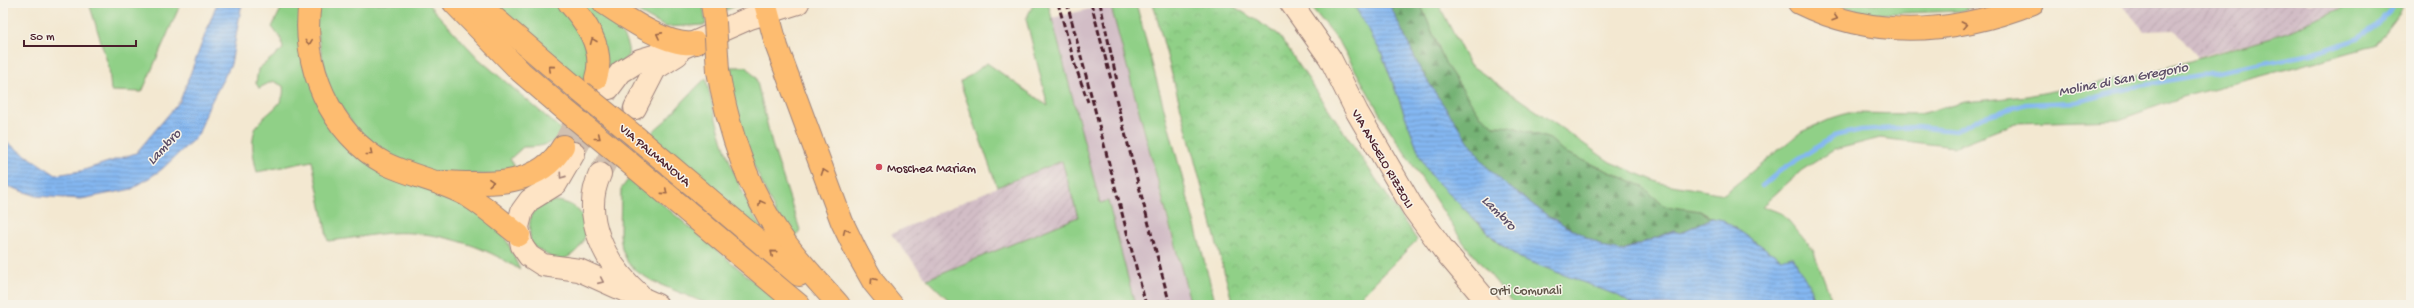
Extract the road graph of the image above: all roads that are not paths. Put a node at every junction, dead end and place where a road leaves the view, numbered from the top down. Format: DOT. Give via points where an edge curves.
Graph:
graph roads {
  1 [pos="310,3"];
  2 [pos="440,3"];
  3 [pos="454,3"];
  4 [pos="477,3"];
  5 [pos="569,3"];
  6 [pos="604,3"];
  7 [pos="798,3"];
  8 [pos="1291,3"];
  9 [pos="1799,3"];
  10 [pos="2033,3"];
  11 [pos="766,7"];
  12 [pos="713,12"];
  13 [pos="698,42"];
  14 [pos="521,72"];
  15 [pos="596,86"];
  16 [pos="635,108"];
  17 [pos="569,150"];
  18 [pos="600,174"];
  19 [pos="438,182"];
  20 [pos="518,235"];
  21 [pos="658,305"];
  22 [pos="799,305"];
  23 [pos="835,305"];
  24 [pos="839,305"];
  25 [pos="892,305"];
  26 [pos="1490,305"];
  1 -- 19 [label="main road, one-way" via="308,36 312,62 324,95 340,122 357,142 376,158 403,171"];
  2 -- 14 [label="main road" via="478,42"];
  3 -- 14 [label="main road, VIA PALMANOVA"];
  15 -- 4 [label="main road, VIA PALMANOVA, one-way"];
  15 -- 5 [label="main road, one-way" via="599,64 594,43 584,22"];
  13 -- 6 [label="main road, one-way" via="686,44 662,37"];
  7 -- 11 [label="street"];
  8 -- 26 [label="street, VIA ANGELO RIZZOLI" via="1327,54 1357,112 1413,208"];
  9 -- 10 [label="main road, one-way" via="1852,23 1904,29 1944,28 1969,24"];
  11 -- 13 [label="street"];
  25 -- 11 [label="main road, one-way" via="874,283 856,254 773,36"];
  24 -- 12 [label="main road, one-way, bridge" via="781,237 759,200 736,147 718,71"];
  13 -- 15 [label="street" via="636,62"];
  13 -- 16 [label="street" via="655,70"];
  14 -- 22 [label="main road, VIA PALMANOVA, one-way, bridge"];
  23 -- 15 [label="main road, VIA PALMANOVA, one-way, bridge" via="645,146"];
  19 -- 17 [label="main road, one-way" via="485,183 519,179 543,169"];
  17 -- 20 [label="street, one-way" via="556,184 524,207"];
  18 -- 21 [label="street" via="593,196 594,222 618,271 643,297"];
  19 -- 20 [label="main road" via="468,196"];
  20 -- 21 [label="street, one-way" via="524,250 535,261 548,267 579,270"];
}
